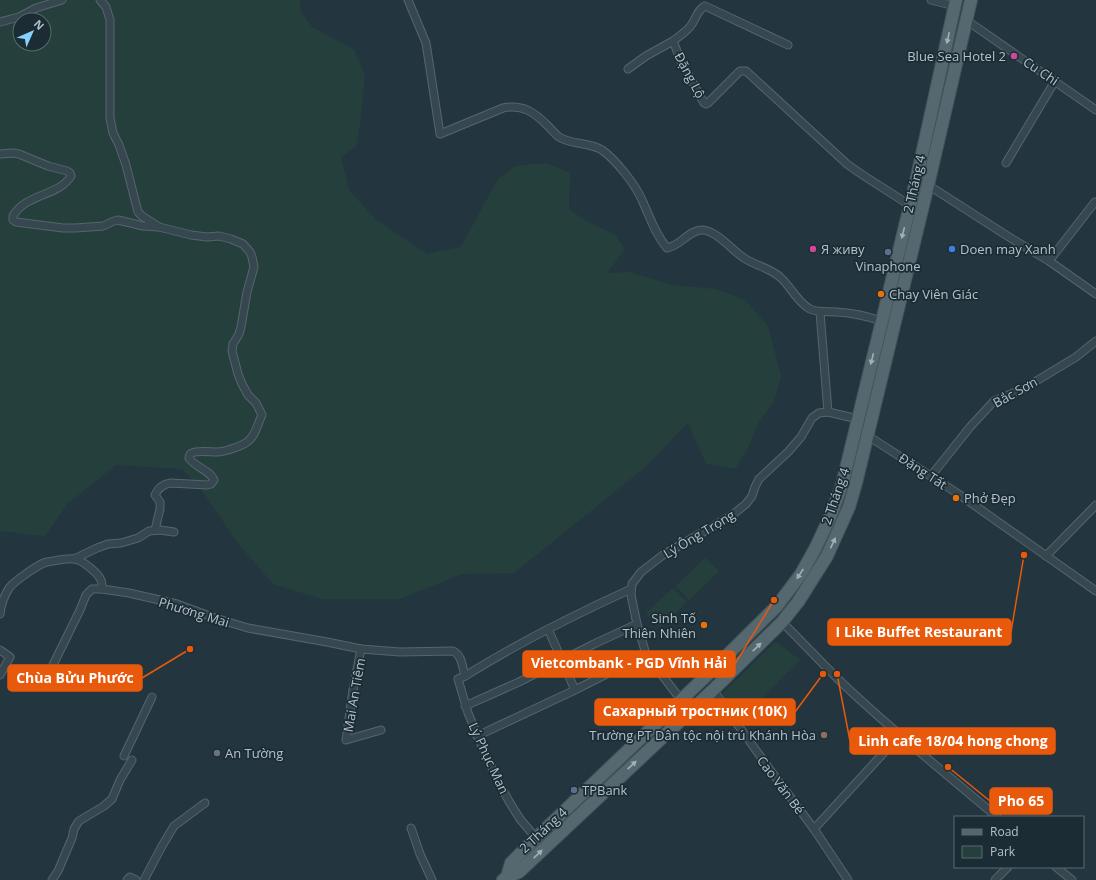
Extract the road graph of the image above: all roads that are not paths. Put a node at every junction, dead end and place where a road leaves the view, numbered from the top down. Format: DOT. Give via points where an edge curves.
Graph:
graph roads {
  1 [pos="62,0"];
  2 [pos="100,0"];
  3 [pos="408,0"];
  4 [pos="931,0"];
  5 [pos="971,0"];
  6 [pos="955,3"];
  7 [pos="966,20"];
  8 [pos="0,22"];
  9 [pos="673,42"];
  10 [pos="788,45"];
  11 [pos="628,69"];
  12 [pos="1055,81"];
  13 [pos="1096,110"];
  14 [pos="0,154"];
  15 [pos="1006,163"];
  16 [pos="917,178"];
  17 [pos="928,185"];
  18 [pos="1095,202"];
  19 [pos="909,205"];
  20 [pos="159,227"];
  21 [pos="1049,261"];
  22 [pos="1096,294"];
  23 [pos="820,312"];
  24 [pos="882,321"];
  25 [pos="1096,342"];
  26 [pos="828,412"];
  27 [pos="858,419"];
  28 [pos="855,433"];
  29 [pos="868,436"];
  30 [pos="931,476"];
  31 [pos="1096,504"];
  32 [pos="155,530"];
  33 [pos="174,532"];
  34 [pos="1046,556"];
  35 [pos="74,559"];
  36 [pos="102,589"];
  37 [pos="631,589"];
  38 [pos="1096,591"];
  39 [pos="777,606"];
  40 [pos="0,614"];
  41 [pos="782,622"];
  42 [pos="638,624"];
  43 [pos="548,629"];
  44 [pos="361,649"];
  45 [pos="0,650"];
  46 [pos="646,654"];
  47 [pos="562,660"];
  48 [pos="51,669"];
  49 [pos="0,675"];
  50 [pos="465,676"];
  51 [pos="575,690"];
  52 [pos="713,690"];
  53 [pos="152,697"];
  54 [pos="681,700"];
  55 [pos="465,706"];
  56 [pos="381,730"];
  57 [pos="900,735"];
  58 [pos="477,736"];
  59 [pos="124,756"];
  60 [pos="132,760"];
  61 [pos="205,803"];
  62 [pos="996,816"];
  63 [pos="411,828"];
  64 [pos="814,829"];
  65 [pos="536,838"];
  66 [pos="1007,868"];
  67 [pos="1057,868"];
  68 [pos="506,879"];
  69 [pos="1070,879"];
  70 [pos="52,880"];
  71 [pos="127,880"];
  72 [pos="136,880"];
  73 [pos="144,880"];
  74 [pos="432,880"];
  75 [pos="848,880"];
  76 [pos="995,880"];
  1 -- 8 [label="street"];
  2 -- 20 [label="street" via="106,7 110,20 109,111 114,134 126,165 138,212"];
  3 -- 23 [label="street" via="426,43 440,134 510,106 530,111 558,136 597,147 608,155 638,192 653,226 668,248 700,230 709,232 744,258 778,275 803,304 811,310"];
  4 -- 6 [label="street"];
  5 -- 7 [label="main road, 2 Tháng 4"];
  6 -- 16 [label="main road, 2 Tháng 4, one-way"];
  7 -- 12 [label="street, Cu Chi"];
  7 -- 17 [label="main road, 2 Tháng 4"];
  9 -- 10 [label="street, Đặng Lộ" via="691,26 705,6"];
  9 -- 11 [label="street"];
  9 -- 19 [label="street, Đặng Lộ" via="704,103 708,103 740,71 746,71 847,164"];
  12 -- 13 [label="street, Cu Chi"];
  12 -- 15 [label="street"];
  14 -- 20 [label="street" via="19,154 67,171 71,176 65,184 29,200 19,208 13,216 16,222 76,228 103,226 118,220"];
  16 -- 17 [label="main road"];
  16 -- 19 [label="main road, 2 Tháng 4"];
  17 -- 21 [label="street"];
  17 -- 29 [label="main road, 2 Tháng 4"];
  18 -- 21 [label="street"];
  19 -- 24 [label="main road, 2 Tháng 4, one-way"];
  20 -- 32 [label="street" via="191,235 226,237 243,244 250,252 254,267 241,327 232,351 242,384 262,414 252,438 246,443 219,452 190,453 191,461 214,480 207,485 183,483 161,486 155,495 160,502"];
  21 -- 22 [label="street"];
  23 -- 24 [label="street" via="849,313"];
  23 -- 26 [label="street"];
  24 -- 27 [label="main road, 2 Tháng 4, one-way"];
  25 -- 30 [label="street, Bắc Sơn" via="1023,389 994,401"];
  26 -- 27 [label="street"];
  26 -- 37 [label="street, Lý Ông Trọng" via="819,413 812,418 788,452 759,479 746,504 663,555 641,572"];
  27 -- 28 [label="main road, 2 Tháng 4"];
  28 -- 29 [label="main road"];
  28 -- 39 [label="main road, 2 Tháng 4, one-way" via="842,485 831,515 801,574"];
  29 -- 30 [label="street, Đặng Tất"];
  41 -- 29 [label="main road, 2 Tháng 4, one-way" via="827,556 849,507"];
  30 -- 34 [label="street, Đặng Tất"];
  31 -- 34 [label="street"];
  32 -- 33 [label="street"];
  32 -- 35 [label="street" via="138,538 108,544"];
  34 -- 38 [label="street, Đặng Tất"];
  35 -- 36 [label="street" via="96,573 101,579"];
  35 -- 40 [label="street" via="46,562 13,584 6,593"];
  36 -- 44 [label="street, Phương Mai" via="177,604 248,628"];
  36 -- 48 [label="street" via="92,589 86,595"];
  37 -- 42 [label="street"];
  37 -- 43 [label="street"];
  39 -- 41 [label="main road"];
  39 -- 54 [label="main road, 2 Tháng 4"];
  52 -- 41 [label="main road, 2 Tháng 4, one-way"];
  41 -- 57 [label="street"];
  42 -- 46 [label="street"];
  42 -- 47 [label="street"];
  43 -- 47 [label="street"];
  43 -- 50 [label="street"];
  44 -- 50 [label="street, Phương Mai" via="400,652 453,651 460,656"];
  44 -- 56 [label="street, Mai An Tiêm" via="346,740"];
  45 -- 49 [label="street" via="10,657"];
  46 -- 51 [label="street"];
  46 -- 54 [label="street"];
  47 -- 51 [label="street"];
  47 -- 55 [label="street"];
  50 -- 55 [label="street, Lý Phục Man" via="458,679"];
  51 -- 58 [label="street"];
  52 -- 64 [label="street, Cao Văn Bé"];
  68 -- 52 [label="main road, 2 Tháng 4, one-way" via="519,872"];
  53 -- 59 [label="street"];
  54 -- 65 [label="main road, 2 Tháng 4"];
  55 -- 58 [label="street, Lý Phục Man"];
  57 -- 62 [label="street"];
  57 -- 64 [label="street"];
  58 -- 65 [label="street, Lý Phục Man" via="510,803"];
  60 -- 70 [label="street" via="112,799 79,821"];
  61 -- 73 [label="street" via="174,826"];
  63 -- 74 [label="street"];
  64 -- 75 [label="street, Cao Văn Bé"];
  65 -- 68 [label="main road, 2 Tháng 4" via="511,864"];
  66 -- 76 [label="street"];
  67 -- 69 [label="street"];
  71 -- 72 [label="street" via="130,877"];
}
